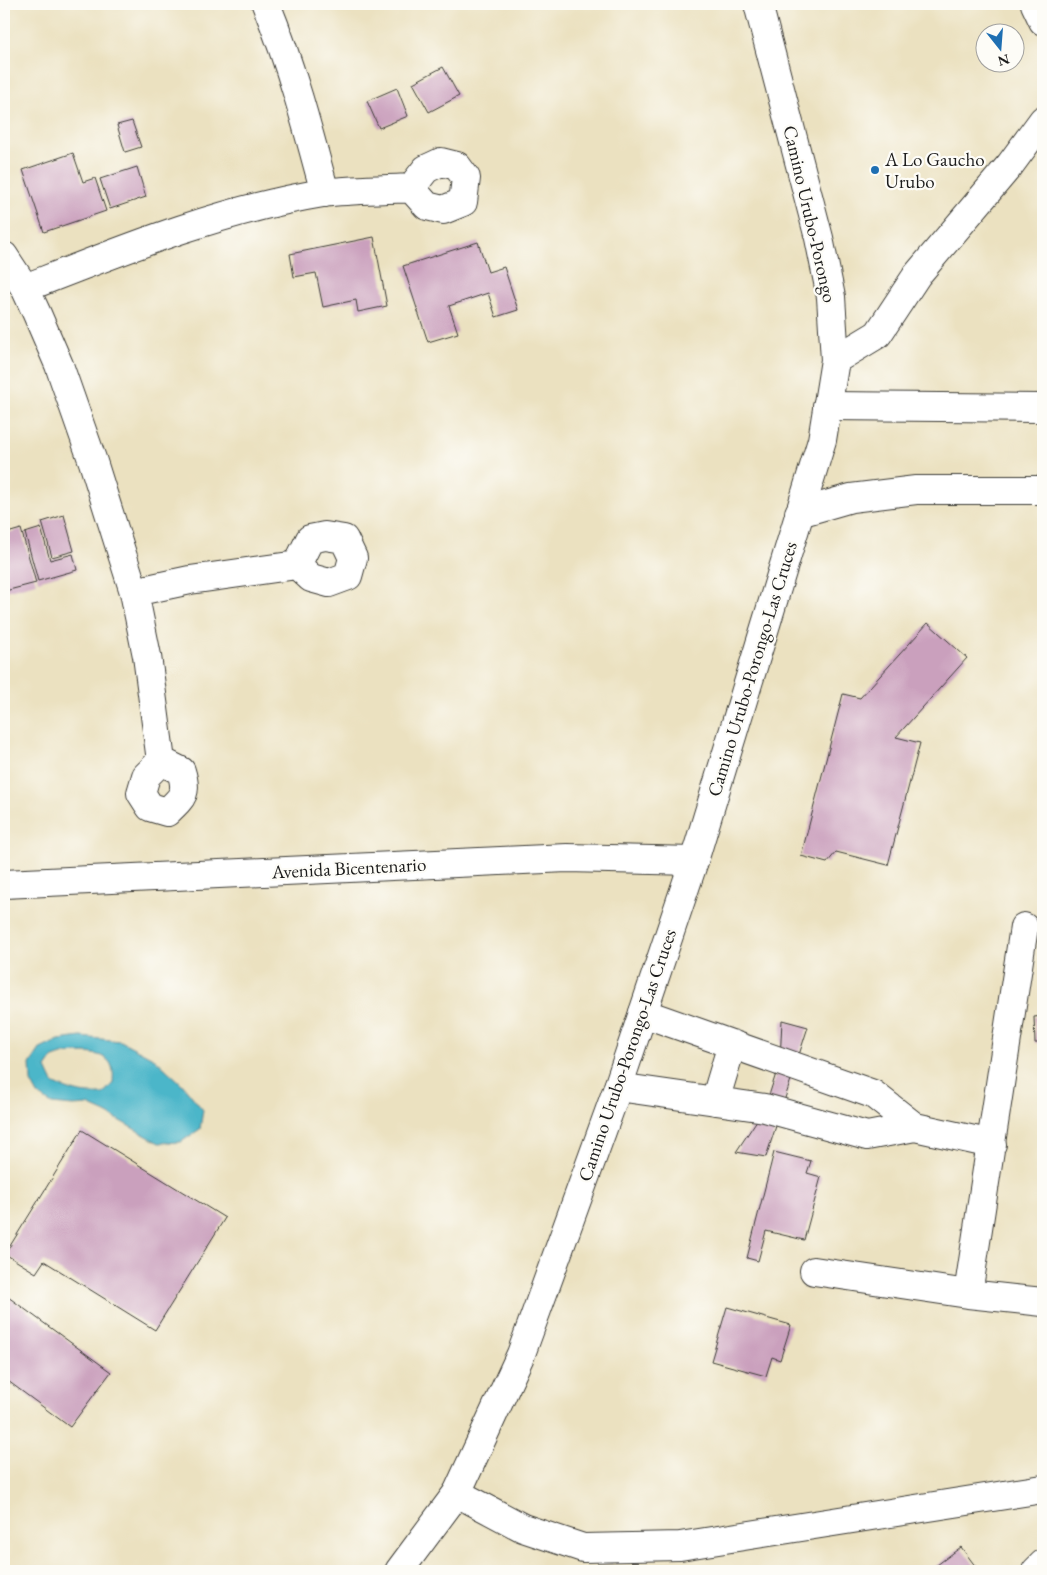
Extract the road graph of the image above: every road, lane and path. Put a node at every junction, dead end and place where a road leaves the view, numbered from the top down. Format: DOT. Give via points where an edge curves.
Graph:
graph roads {
  1 [pos="266,4"];
  2 [pos="758,4"];
  3 [pos="1036,4"];
  4 [pos="1043,21"];
  5 [pos="1043,120"];
  6 [pos="411,188"];
  7 [pos="325,193"];
  8 [pos="4,256"];
  9 [pos="25,288"];
  10 [pos="835,360"];
  11 [pos="827,406"];
  12 [pos="1043,408"];
  13 [pos="1043,490"];
  14 [pos="799,513"];
  15 [pos="297,565"];
  16 [pos="134,592"];
  17 [pos="161,761"];
  18 [pos="694,861"];
  19 [pos="4,884"];
  20 [pos="1024,927"];
  21 [pos="643,1013"];
  22 [pos="732,1044"];
  23 [pos="618,1087"];
  24 [pos="715,1101"];
  25 [pos="915,1127"];
  26 [pos="992,1144"];
  27 [pos="814,1271"];
  28 [pos="968,1294"];
  29 [pos="1043,1302"];
  30 [pos="1043,1489"];
  31 [pos="457,1493"];
  32 [pos="1043,1564"];
  33 [pos="399,1571"];
  34 [pos="1036,1571"];
  1 -- 7 [label="street" via="305,118"];
  2 -- 10 [label="street, Camino Urubo-Porongo" via="819,238 831,296"];
  3 -- 4 [label="street"];
  5 -- 10 [label="street" via="1010,165 917,275 878,334"];
  6 -- 7 [label="street"];
  7 -- 9 [label="street" via="205,222"];
  8 -- 9 [label="street"];
  9 -- 16 [label="street" via="59,364"];
  10 -- 11 [label="street, Camino Urubo-Porongo"];
  11 -- 12 [label="street"];
  11 -- 14 [label="street, Camino Urubo-Porongo" via="822,440"];
  13 -- 14 [label="street" via="916,490 851,498"];
  14 -- 18 [label="street, Camino Urubo-Porongo-Las Cruces"];
  15 -- 16 [label="street" via="190,580"];
  16 -- 17 [label="street" via="147,656"];
  18 -- 19 [label="street, Avenida Bicentenario" via="567,858"];
  18 -- 21 [label="street, Camino Urubo-Porongo-Las Cruces"];
  20 -- 26 [label="street"];
  21 -- 22 [label="street"];
  21 -- 23 [label="street, Camino Urubo-Porongo-Las Cruces"];
  22 -- 24 [label="street"];
  22 -- 25 [label="street" via="873,1094"];
  23 -- 24 [label="street"];
  23 -- 31 [label="street, Camino Urubo-Porongo-Las Cruces" via="521,1354"];
  24 -- 25 [label="street" via="765,1108 867,1136"];
  25 -- 26 [label="street"];
  26 -- 28 [label="street"];
  27 -- 28 [label="street"];
  28 -- 29 [label="street"];
  30 -- 31 [label="street" via="680,1546 583,1548 523,1528"];
  31 -- 33 [label="street, Camino Urubo-Porongo-Las Cruces"];
  32 -- 34 [label="street"];
}
